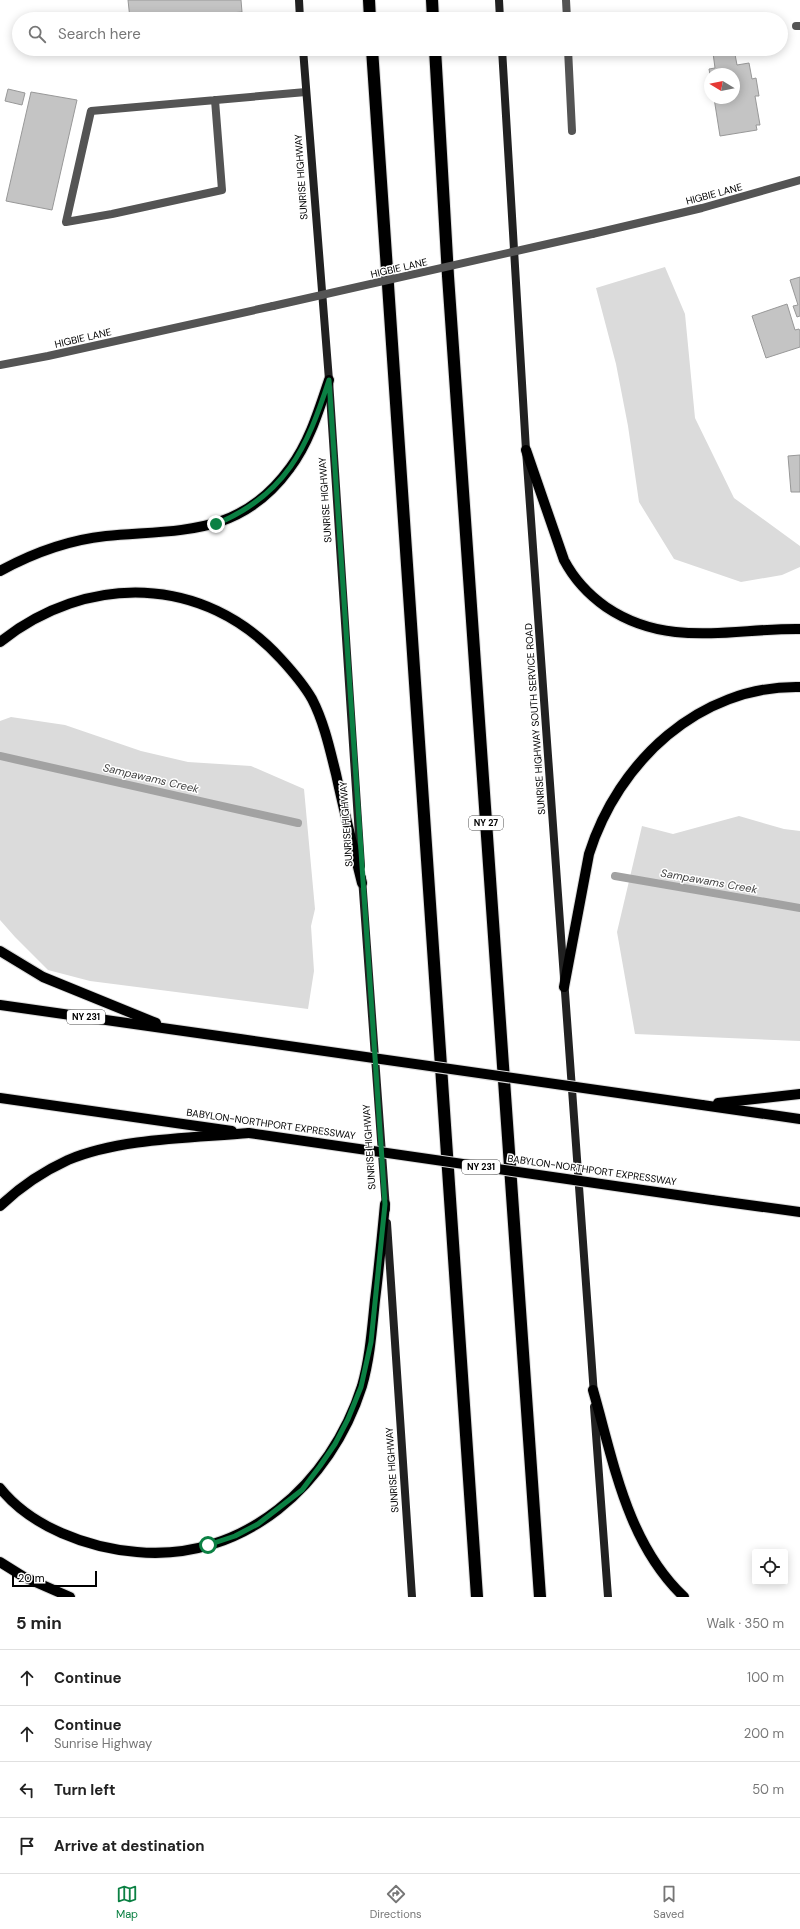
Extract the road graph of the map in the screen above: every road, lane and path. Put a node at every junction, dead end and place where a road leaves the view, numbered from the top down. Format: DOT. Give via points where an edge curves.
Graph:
graph roads {
  1 [pos="299,0"];
  2 [pos="369,0"];
  3 [pos="432,0"];
  4 [pos="499,0"];
  5 [pos="566,0"];
  6 [pos="300,12"];
  7 [pos="370,12"];
  8 [pos="433,12"];
  9 [pos="500,12"];
  10 [pos="567,12"];
  11 [pos="303,56"];
  12 [pos="372,56"];
  13 [pos="434,56"];
  14 [pos="502,56"];
  15 [pos="568,56"];
  16 [pos="306,92"];
  17 [pos="214,100"];
  18 [pos="572,132"];
  19 [pos="800,180"];
  20 [pos="0,365"];
  21 [pos="329,380"];
  22 [pos="526,450"];
  23 [pos="0,571"];
  24 [pos="800,629"];
  25 [pos="0,642"];
  26 [pos="800,687"];
  27 [pos="362,883"];
  28 [pos="0,951"];
  29 [pos="564,987"];
  30 [pos="0,1005"];
  31 [pos="171,1029"];
  32 [pos="800,1094"];
  33 [pos="0,1098"];
  34 [pos="702,1105"];
  35 [pos="800,1119"];
  36 [pos="249,1133"];
  37 [pos="385,1204"];
  38 [pos="0,1206"];
  39 [pos="797,1213"];
  40 [pos="593,1390"];
  41 [pos="0,1488"];
  42 [pos="0,1562"];
  43 [pos="70,1597"];
  44 [pos="412,1597"];
  45 [pos="477,1597"];
  46 [pos="540,1597"];
  47 [pos="608,1597"];
  48 [pos="684,1597"];
  1 -- 6 [label="main road"];
  2 -- 7 [label="highway"];
  3 -- 8 [label="highway"];
  4 -- 9 [label="main road"];
  5 -- 10 [label="street"];
  11 -- 16 [label="main road, SUNRISE HIGHWAY"];
  12 -- 45 [label="highway"];
  13 -- 46 [label="highway, NY 27"];
  14 -- 22 [label="main road"];
  15 -- 18 [label="street"];
  16 -- 17 [label="street"];
  16 -- 21 [label="main road, SUNRISE HIGHWAY"];
  17 -- 17 [label="street" via="91,111 66,222 222,190"];
  19 -- 20 [label="street, HIGBIE LANE, bridge" via="687,212 592,234"];
  21 -- 23 [label="main road" via="310,431 291,468 265,496 244,511 216,524 192,530 105,536 62,544"];
  21 -- 27 [label="main road, SUNRISE HIGHWAY"];
  22 -- 24 [label="main road" via="566,565 598,602 614,613 648,628 683,634"];
  22 -- 29 [label="main road, SUNRISE HIGHWAY SOUTH SERVICE ROAD"];
  25 -- 27 [label="main road" via="21,625 51,611 95,596 119,592 152,593 190,600 234,619 272,649 312,699 327,740"];
  26 -- 29 [label="main road" via="744,694 700,713 658,743 623,782 602,820 589,854"];
  27 -- 37 [label="main road, SUNRISE HIGHWAY"];
  28 -- 31 [label="main road" via="43,977"];
  29 -- 40 [label="main road"];
  30 -- 31 [label="main road, NY 231"];
  31 -- 34 [label="main road, NY 231, bridge"];
  32 -- 34 [label="main road"];
  33 -- 36 [label="main road, BABYLON-NORTHPORT EXPRESSWAY / NY 231"];
  34 -- 35 [label="main road, NY 231"];
  36 -- 38 [label="main road" via="155,1142 96,1152 69,1160 46,1172"];
  36 -- 39 [label="main road, BABYLON-NORTHPORT EXPRESSWAY / NY 231, bridge"];
  37 -- 41 [label="main road" via="371,1342 361,1387 345,1425 320,1466 302,1490 280,1508 235,1536 180,1551 152,1554 116,1550 68,1535 23,1509"];
  37 -- 44 [label="main road, SUNRISE HIGHWAY"];
  40 -- 47 [label="main road"];
  40 -- 48 [label="main road" via="633,1523 652,1559"];
  42 -- 43 [label="main road" via="24,1577"];
}
